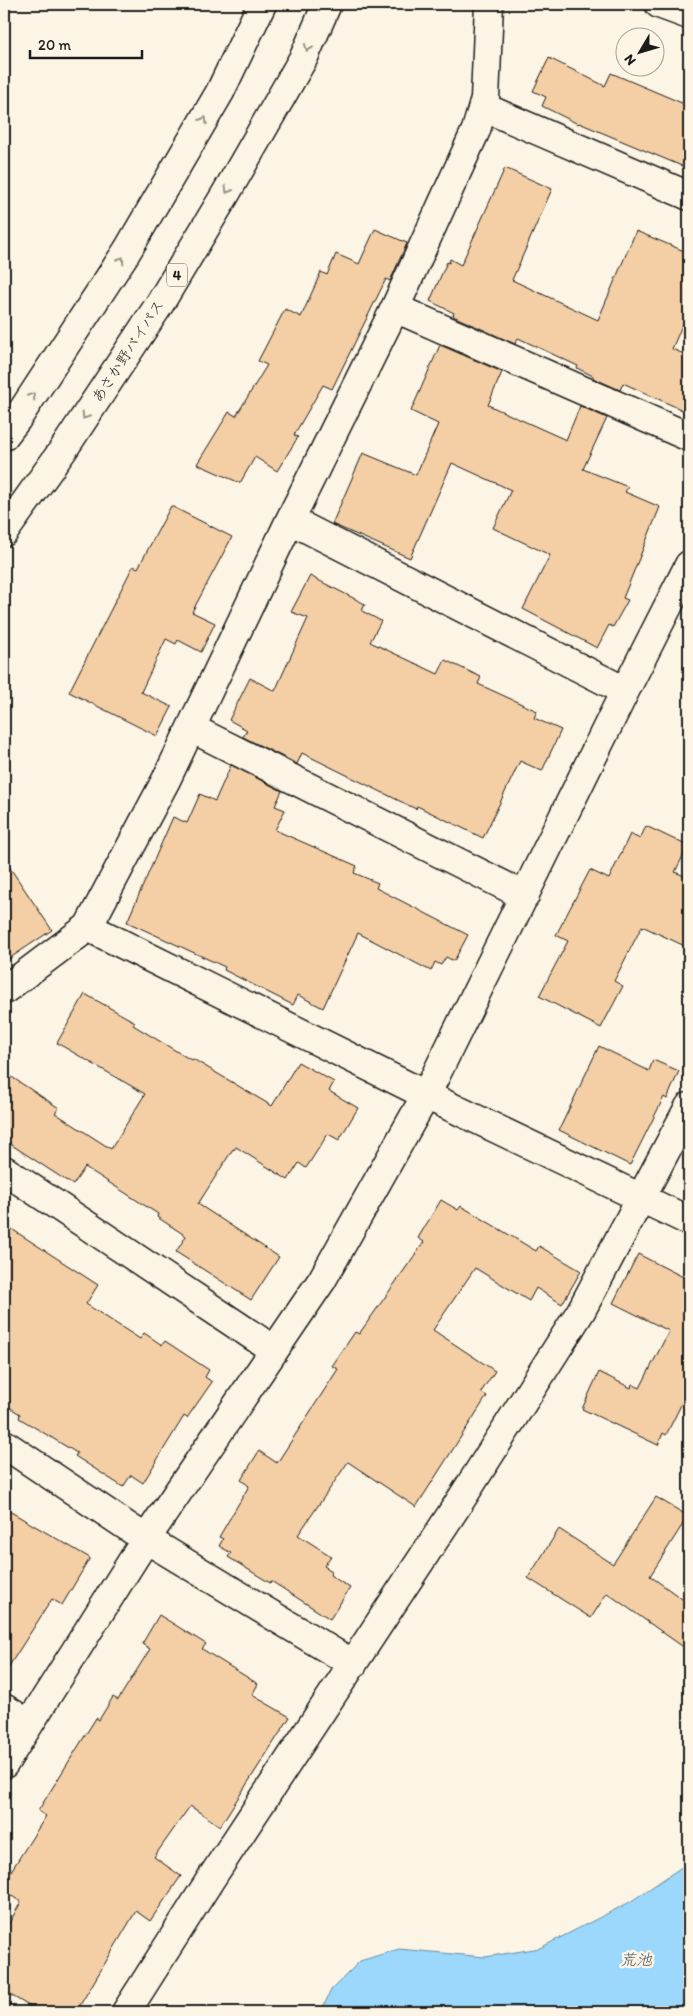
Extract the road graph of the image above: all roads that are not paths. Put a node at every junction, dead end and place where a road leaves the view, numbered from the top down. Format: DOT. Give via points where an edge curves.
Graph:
graph roads {
  1 [pos="262,4"];
  2 [pos="327,4"];
  3 [pos="489,4"];
  4 [pos="658,4"];
  5 [pos="689,15"];
  6 [pos="483,106"];
  7 [pos="689,196"];
  8 [pos="395,308"];
  9 [pos="4,436"];
  10 [pos="689,437"];
  11 [pos="290,520"];
  12 [pos="4,532"];
  13 [pos="689,565"];
  14 [pos="625,691"];
  15 [pos="191,728"];
  16 [pos="525,896"];
  17 [pos="88,927"];
  18 [pos="4,990"];
  19 [pos="426,1095"];
  20 [pos="689,1107"];
  21 [pos="4,1170"];
  22 [pos="641,1198"];
  23 [pos="689,1221"];
  24 [pos="274,1350"];
  25 [pos="4,1444"];
  26 [pos="146,1539"];
  27 [pos="353,1664"];
  28 [pos="4,1708"];
  29 [pos="29,1724"];
  30 [pos="4,1764"];
  31 [pos="126,2012"];
  9 -- 1 [label="main road, one-way" via="127,251 220,92"];
  2 -- 12 [label="main road, あさか野バイパス / 4, one-way" via="304,57 159,305"];
  3 -- 6 [label="main road"];
  4 -- 5 [label="main road"];
  6 -- 7 [label="main road"];
  6 -- 8 [label="main road" via="476,130"];
  8 -- 10 [label="main road"];
  8 -- 11 [label="main road"];
  11 -- 14 [label="main road"];
  11 -- 15 [label="main road"];
  13 -- 14 [label="main road"];
  14 -- 16 [label="main road"];
  15 -- 16 [label="main road"];
  15 -- 17 [label="main road"];
  16 -- 19 [label="main road"];
  17 -- 18 [label="main road"];
  17 -- 19 [label="main road"];
  19 -- 22 [label="main road"];
  19 -- 24 [label="main road" via="322,1280"];
  20 -- 22 [label="main road"];
  21 -- 24 [label="main road"];
  22 -- 23 [label="main road"];
  22 -- 27 [label="main road" via="581,1311"];
  24 -- 26 [label="main road"];
  25 -- 26 [label="main road"];
  26 -- 27 [label="main road"];
  26 -- 29 [label="main road"];
  27 -- 31 [label="main road"];
  28 -- 29 [label="main road"];
  29 -- 30 [label="main road"];
}
